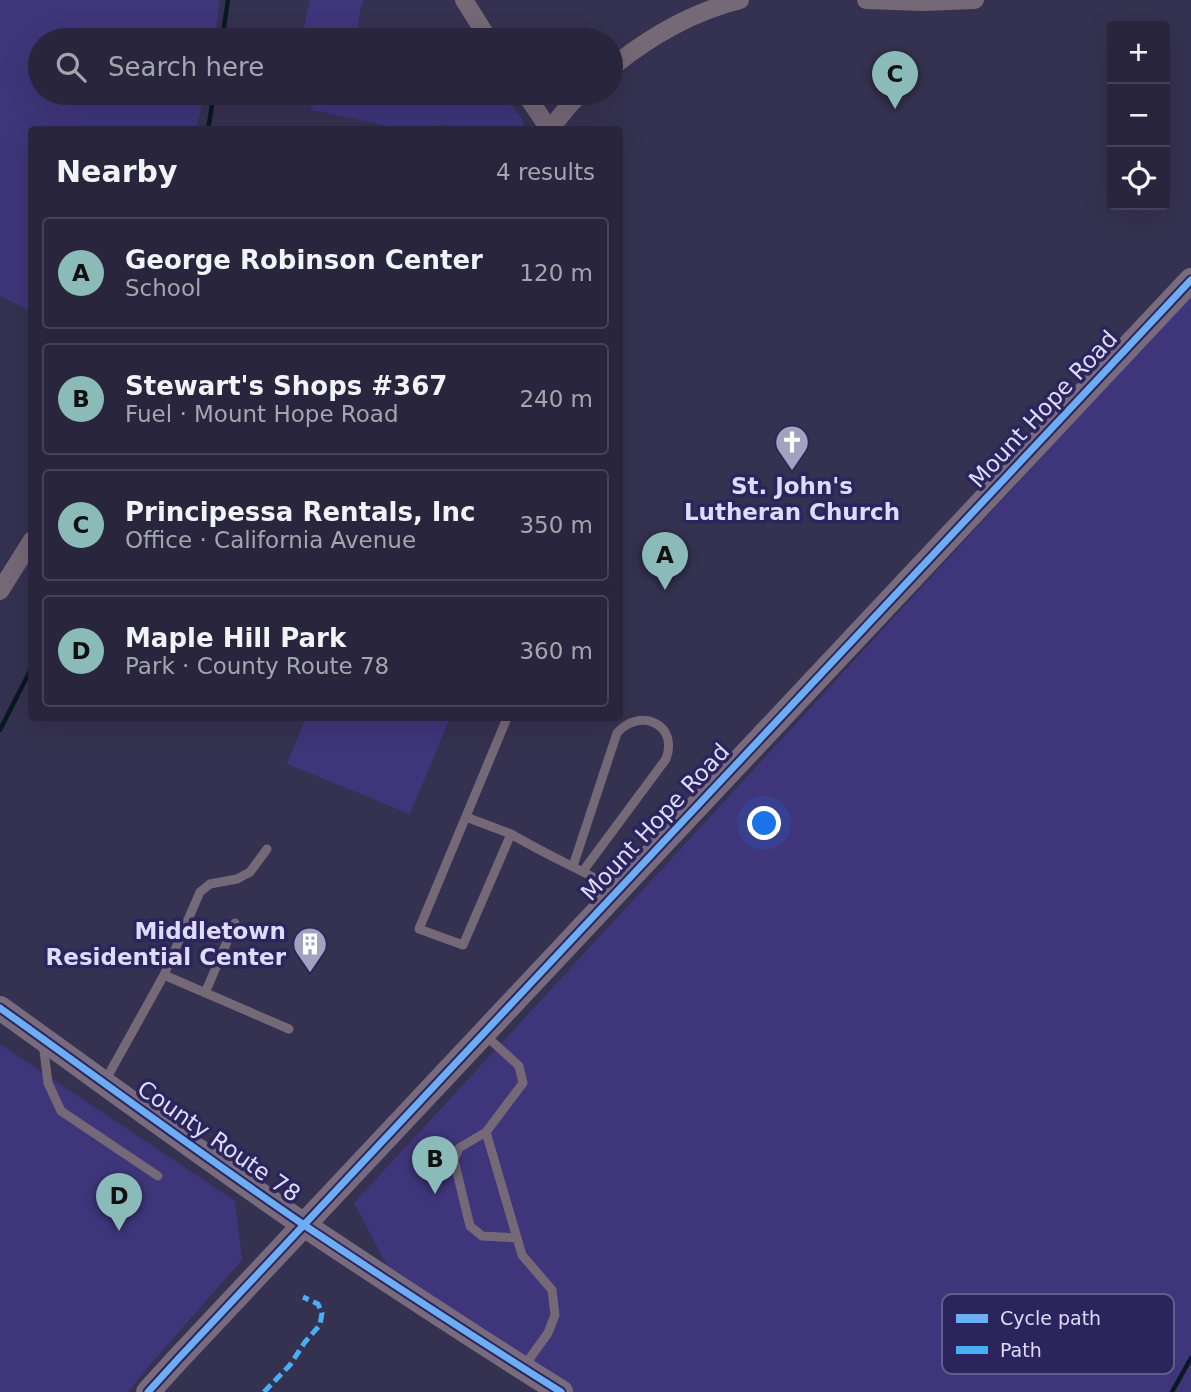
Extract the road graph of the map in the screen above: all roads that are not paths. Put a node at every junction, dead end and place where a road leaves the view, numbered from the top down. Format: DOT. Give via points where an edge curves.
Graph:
graph roads {
  1 [pos="464,0"];
  2 [pos="740,0"];
  3 [pos="866,0"];
  4 [pos="975,0"];
  5 [pos="892,1"];
  6 [pos="482,28"];
  7 [pos="623,59"];
  8 [pos="533,105"];
  9 [pos="569,105"];
  10 [pos="547,126"];
  11 [pos="552,126"];
  12 [pos="1191,280"];
  13 [pos="28,546"];
  14 [pos="0,590"];
  15 [pos="506,721"];
  16 [pos="466,817"];
  17 [pos="511,834"];
  18 [pos="267,849"];
  19 [pos="573,866"];
  20 [pos="583,871"];
  21 [pos="617,890"];
  22 [pos="234,923"];
  23 [pos="164,975"];
  24 [pos="205,993"];
  25 [pos="0,1008"];
  26 [pos="289,1029"];
  27 [pos="483,1033"];
  28 [pos="42,1038"];
  29 [pos="104,1083"];
  30 [pos="486,1132"];
  31 [pos="158,1176"];
  32 [pos="304,1225"];
  33 [pos="517,1238"];
  34 [pos="523,1368"];
  35 [pos="148,1392"];
  36 [pos="561,1392"];
  1 -- 6 [label="street"];
  2 -- 7 [label="street" via="680,22"];
  3 -- 5 [label="street"];
  4 -- 5 [label="street"];
  8 -- 10 [label="street"];
  9 -- 11 [label="street"];
  12 -- 21 [label="street, Mount Hope Road"];
  13 -- 14 [label="street"];
  15 -- 16 [label="lane"];
  16 -- 17 [label="lane"];
  16 -- 17 [label="lane" via="419,929 463,945"];
  17 -- 19 [label="lane"];
  18 -- 23 [label="lane" via="250,872 200,891"];
  19 -- 20 [label="lane"];
  19 -- 20 [label="lane" via="617,733 635,721 656,724 667,736 666,759"];
  20 -- 21 [label="lane"];
  21 -- 27 [label="street, Mount Hope Road"];
  22 -- 24 [label="lane"];
  23 -- 24 [label="lane"];
  23 -- 29 [label="lane"];
  24 -- 26 [label="lane"];
  25 -- 28 [label="street, County Route 78"];
  27 -- 30 [label="lane" via="519,1066 523,1083"];
  27 -- 32 [label="street, Mount Hope Road"];
  28 -- 29 [label="street, County Route 78"];
  28 -- 31 [label="lane" via="48,1083 61,1111"];
  29 -- 32 [label="street, County Route 78"];
  30 -- 33 [label="lane"];
  30 -- 33 [label="lane" via="459,1148 454,1160 470,1226 482,1236"];
  32 -- 34 [label="street, County Route 78"];
  32 -- 35 [label="street, Mount Hope Road"];
  33 -- 34 [label="lane" via="522,1255 552,1290 555,1315"];
  34 -- 36 [label="street, County Route 78"];
}
